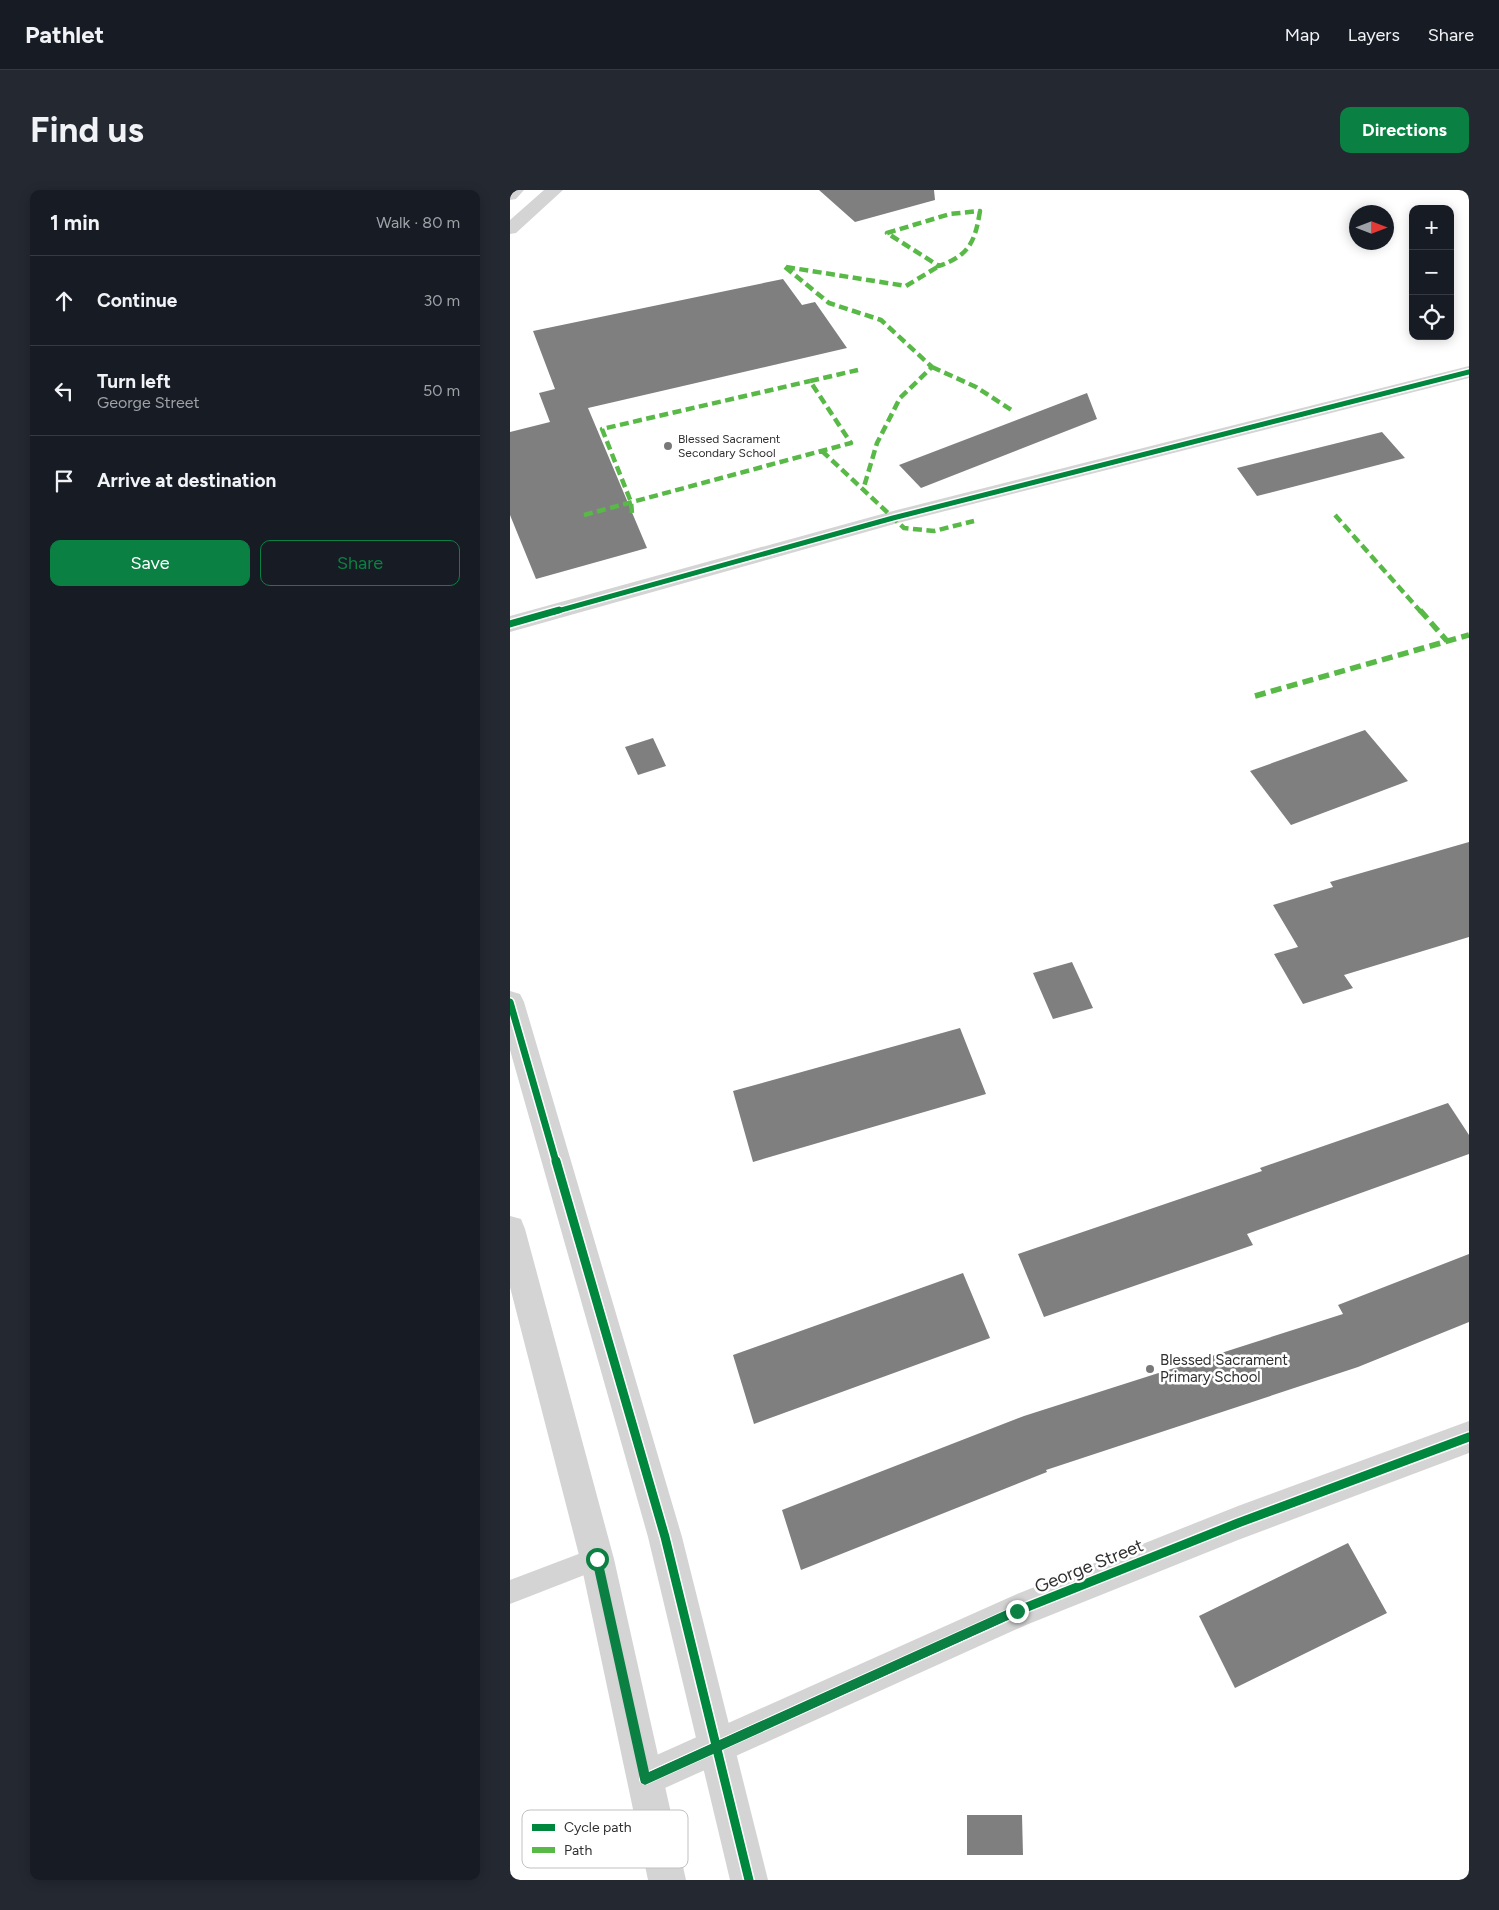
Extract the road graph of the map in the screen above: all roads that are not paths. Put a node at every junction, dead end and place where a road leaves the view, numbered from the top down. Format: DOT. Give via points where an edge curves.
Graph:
graph roads {
  1 [pos="515,190"];
  2 [pos="554,190"];
  3 [pos="510,195"];
  4 [pos="510,229"];
  5 [pos="1469,372"];
  6 [pos="510,624"];
  7 [pos="510,1002"];
  8 [pos="510,1229"];
  9 [pos="1469,1436"];
  10 [pos="597,1559"];
  11 [pos="510,1592"];
  12 [pos="715,1747"];
  13 [pos="645,1779"];
  14 [pos="652,1810"];
  15 [pos="749,1880"];
  1 -- 3 [label="street"];
  2 -- 4 [label="street"];
  5 -- 6 [label="street" via="903,516"];
  7 -- 12 [label="street" via="665,1537"];
  8 -- 10 [label="street"];
  9 -- 12 [label="street, George Street" via="1017,1611"];
  10 -- 11 [label="lane"];
  10 -- 13 [label="street"];
  12 -- 13 [label="street, George Street"];
  12 -- 15 [label="street"];
  13 -- 14 [label="street"];
}
